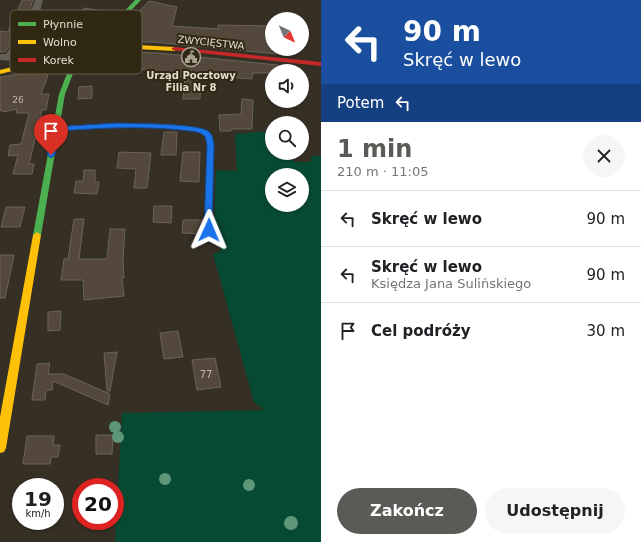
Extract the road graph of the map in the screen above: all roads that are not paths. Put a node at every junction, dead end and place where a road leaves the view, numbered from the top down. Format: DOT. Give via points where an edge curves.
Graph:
graph roads {
  1 [pos="39,0"];
  2 [pos="138,0"];
  3 [pos="36,10"];
  4 [pos="129,10"];
  5 [pos="142,47"];
  6 [pos="321,64"];
  7 [pos="10,70"];
  8 [pos="0,72"];
  9 [pos="58,74"];
  10 [pos="70,74"];
  11 [pos="65,85"];
  12 [pos="56,129"];
  13 [pos="209,230"];
  14 [pos="0,448"];
  1 -- 3 [label="street"];
  2 -- 4 [label="street"];
  5 -- 6 [label="street, ZWYCIĘSTWA"];
  7 -- 8 [label="street, ZWYCIĘSTWA"];
  9 -- 11 [label="street"];
  10 -- 11 [label="street"];
  11 -- 12 [label="street"];
  12 -- 13 [label="lane" via="173,127 195,129 205,133 209,137 210,145"];
  12 -- 14 [label="street"];
}
